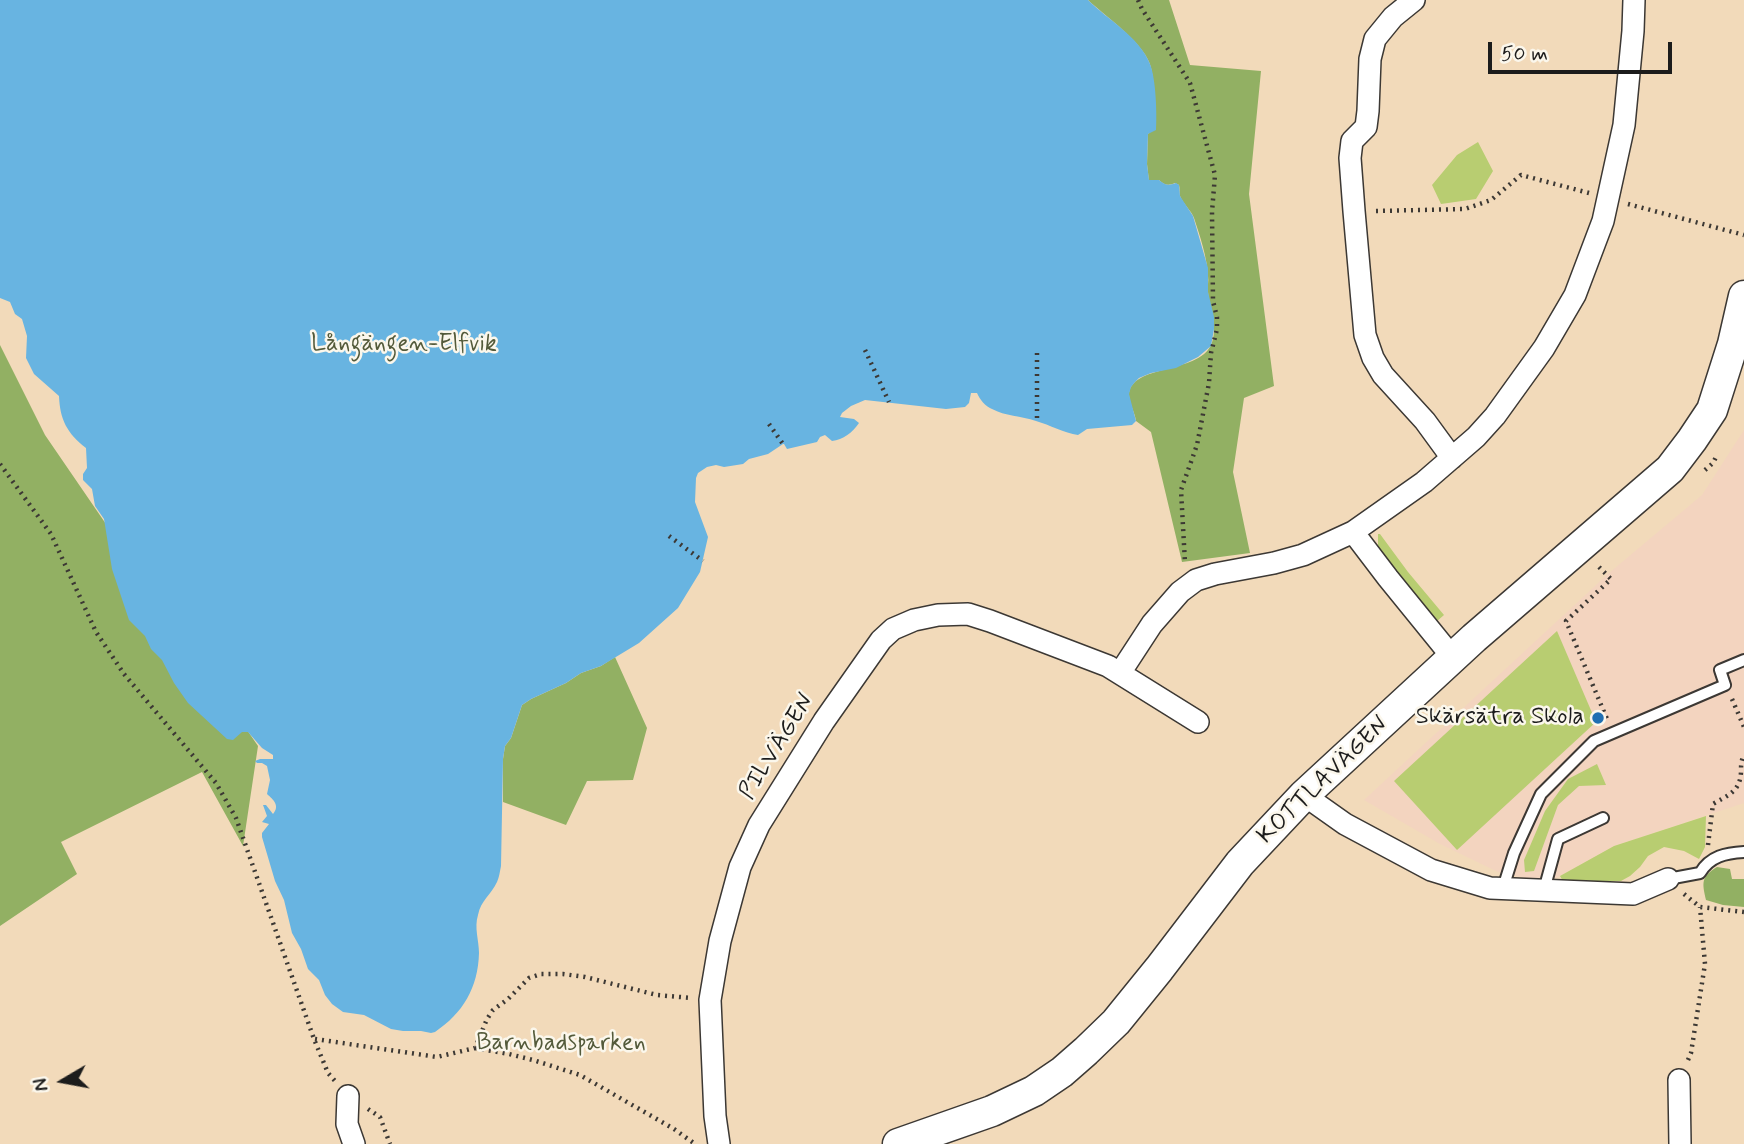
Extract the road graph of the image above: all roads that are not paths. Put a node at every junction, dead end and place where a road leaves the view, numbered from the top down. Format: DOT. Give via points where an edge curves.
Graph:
graph roads {
  1 [pos="1413,0"];
  2 [pos="1634,0"];
  3 [pos="1744,296"];
  4 [pos="1452,458"];
  5 [pos="1353,532"];
  6 [pos="1453,658"];
  7 [pos="1744,660"];
  8 [pos="1120,673"];
  9 [pos="1198,722"];
  10 [pos="1304,795"];
  11 [pos="1603,818"];
  12 [pos="1744,852"];
  13 [pos="1668,879"];
  14 [pos="1503,888"];
  15 [pos="1544,890"];
  16 [pos="1679,1080"];
  17 [pos="348,1096"];
  18 [pos="354,1144"];
  19 [pos="719,1144"];
  20 [pos="898,1144"];
  21 [pos="1681,1144"];
  1 -- 4 [label="street" via="1375,39 1366,127 1352,141 1354,211 1365,335 1373,358"];
  2 -- 4 [label="street" via="1623,125 1603,221 1575,295 1495,416"];
  3 -- 6 [label="street, KOTTLAVÄGEN" via="1712,410 1670,469"];
  4 -- 5 [label="street"];
  5 -- 6 [label="street"];
  5 -- 8 [label="street" via="1303,555 1196,580 1152,624"];
  6 -- 10 [label="street, KOTTLAVÄGEN"];
  7 -- 14 [label="lane" via="1720,670 1726,685 1594,741 1541,794"];
  8 -- 9 [label="street, PILVÄGEN"];
  8 -- 19 [label="street, PILVÄGEN" via="968,614 914,620 881,640 759,825 740,867 710,1000"];
  10 -- 14 [label="street" via="1345,824 1431,870"];
  10 -- 20 [label="street, KOTTLAVÄGEN" via="1240,863 1116,1022 1062,1072 992,1111"];
  11 -- 15 [label="lane" via="1558,839"];
  12 -- 13 [label="lane" via="1726,853 1706,863 1700,873"];
  13 -- 15 [label="street" via="1633,894"];
  14 -- 15 [label="street"];
  16 -- 21 [label="street"];
  17 -- 18 [label="street"];
}
